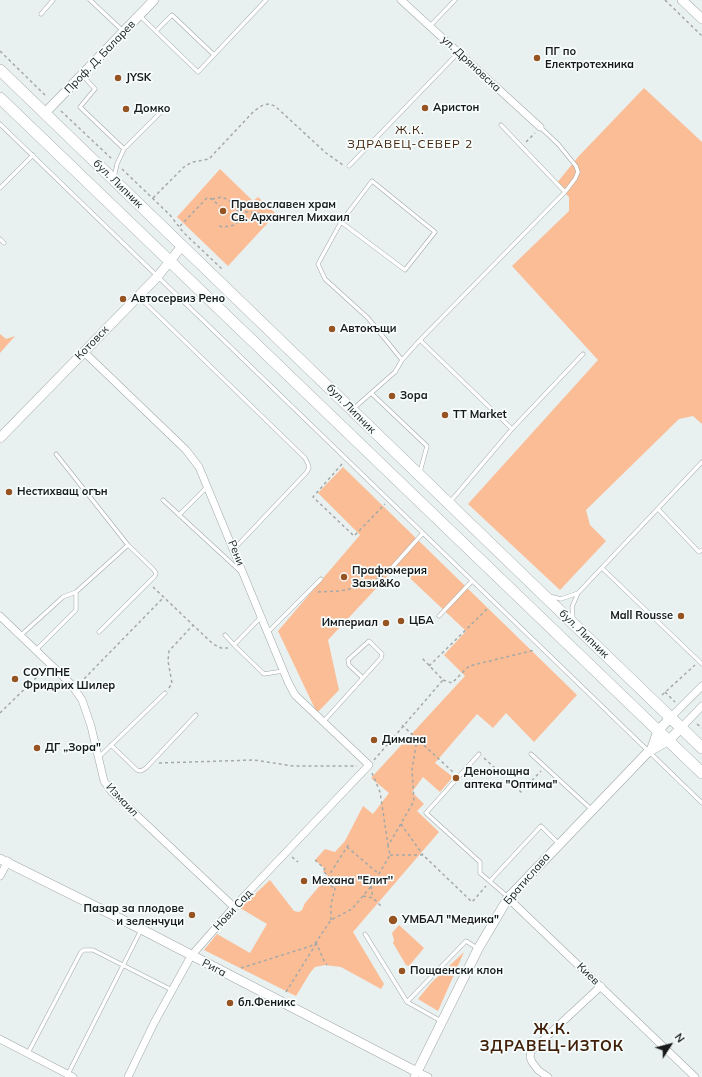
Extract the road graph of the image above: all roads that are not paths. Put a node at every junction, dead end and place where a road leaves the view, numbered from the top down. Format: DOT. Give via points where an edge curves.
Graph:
graph roads {
  1 [pos="53,0"];
  2 [pos="90,0"];
  3 [pos="154,0"];
  4 [pos="266,0"];
  5 [pos="401,0"];
  6 [pos="455,0"];
  7 [pos="682,0"];
  8 [pos="41,14"];
  9 [pos="139,16"];
  10 [pos="702,19"];
  11 [pos="430,26"];
  12 [pos="156,31"];
  13 [pos="124,32"];
  14 [pos="458,52"];
  15 [pos="214,55"];
  16 [pos="0,70"];
  17 [pos="82,75"];
  18 [pos="0,98"];
  19 [pos="161,112"];
  20 [pos="45,113"];
  21 [pos="0,124"];
  22 [pos="501,125"];
  23 [pos="540,127"];
  24 [pos="124,149"];
  25 [pos="34,155"];
  26 [pos="349,166"];
  27 [pos="114,180"];
  28 [pos="0,188"];
  29 [pos="565,192"];
  30 [pos="341,222"];
  31 [pos="0,239"];
  32 [pos="4,243"];
  33 [pos="182,246"];
  34 [pos="170,261"];
  35 [pos="158,276"];
  36 [pos="138,296"];
  37 [pos="420,340"];
  38 [pos="84,352"];
  39 [pos="583,354"];
  40 [pos="402,360"];
  41 [pos="371,393"];
  42 [pos="352,410"];
  43 [pos="512,430"];
  44 [pos="0,438"];
  45 [pos="56,454"];
  46 [pos="702,462"];
  47 [pos="419,475"];
  48 [pos="207,487"];
  49 [pos="163,500"];
  50 [pos="449,503"];
  51 [pos="658,508"];
  52 [pos="179,516"];
  53 [pos="423,533"];
  54 [pos="128,544"];
  55 [pos="234,549"];
  56 [pos="702,550"];
  57 [pos="602,568"];
  58 [pos="388,572"];
  59 [pos="245,575"];
  60 [pos="321,579"];
  61 [pos="472,581"];
  62 [pos="76,592"];
  63 [pos="578,593"];
  64 [pos="542,594"];
  65 [pos="0,616"];
  66 [pos="261,616"];
  67 [pos="439,616"];
  68 [pos="577,628"];
  69 [pos="100,632"];
  70 [pos="268,632"];
  71 [pos="225,635"];
  72 [pos="20,636"];
  73 [pos="234,645"];
  74 [pos="35,650"];
  75 [pos="701,662"];
  76 [pos="284,671"];
  77 [pos="363,678"];
  78 [pos="702,686"];
  79 [pos="165,692"];
  80 [pos="702,706"];
  81 [pos="196,715"];
  82 [pos="670,718"];
  83 [pos="323,722"];
  84 [pos="681,728"];
  85 [pos="658,731"];
  86 [pos="669,740"];
  87 [pos="111,745"];
  88 [pos="702,748"];
  89 [pos="650,750"];
  90 [pos="480,754"];
  91 [pos="531,754"];
  92 [pos="99,757"];
  93 [pos="369,765"];
  94 [pos="702,773"];
  95 [pos="702,803"];
  96 [pos="592,810"];
  97 [pos="559,844"];
  98 [pos="4,860"];
  99 [pos="0,876"];
  100 [pos="490,881"];
  101 [pos="508,898"];
  102 [pos="234,907"];
  103 [pos="141,929"];
  104 [pos="365,934"];
  105 [pos="478,949"];
  106 [pos="191,956"];
  107 [pos="123,965"];
  108 [pos="601,986"];
  109 [pos="172,990"];
  110 [pos="407,1002"];
  111 [pos="442,1022"];
  112 [pos="0,1039"];
  113 [pos="28,1054"];
  114 [pos="416,1074"];
  115 [pos="70,1076"];
  116 [pos="128,1077"];
  117 [pos="428,1077"];
  118 [pos="548,1077"];
  119 [pos="695,1077"];
  1 -- 8 [label="lane"];
  2 -- 13 [label="lane"];
  3 -- 9 [label="street, Проф. Д. Баларев"];
  4 -- 15 [label="lane"];
  5 -- 11 [label="street, ул. Дряновска"];
  6 -- 11 [label="lane"];
  7 -- 10 [label="street"];
  9 -- 12 [label="lane"];
  9 -- 13 [label="street, Проф. Д. Баларев"];
  11 -- 14 [label="street, ул. Дряновска"];
  12 -- 15 [label="lane" via="172,15"];
  12 -- 15 [label="lane" via="198,72"];
  13 -- 17 [label="street, Проф. Д. Баларев"];
  14 -- 23 [label="street, ул. Дряновска"];
  14 -- 26 [label="lane"];
  16 -- 20 [label="main road, бул. Липник"];
  17 -- 20 [label="street, Проф. Д. Баларев"];
  17 -- 24 [label="lane" via="95,89 80,107"];
  18 -- 34 [label="main road, бул. Липник"];
  19 -- 24 [label="lane"];
  20 -- 27 [label="main road, бул. Липник"];
  21 -- 25 [label="lane"];
  22 -- 29 [label="lane"];
  23 -- 29 [label="lane" via="576,166 576,179"];
  24 -- 27 [label="lane" via="117,164"];
  25 -- 28 [label="lane"];
  25 -- 35 [label="lane"];
  27 -- 33 [label="main road, бул. Липник"];
  29 -- 37 [label="lane"];
  30 -- 30 [label="lane" via="372,181 435,232 405,270"];
  30 -- 40 [label="lane" via="318,264 325,279 368,318"];
  31 -- 32 [label="lane"];
  33 -- 34 [label="street, Котовск"];
  33 -- 42 [label="main road, бул. Липник"];
  34 -- 35 [label="street, Котовск"];
  34 -- 85 [label="main road, бул. Липник"];
  35 -- 36 [label="street, Котовск"];
  35 -- 53 [label="lane"];
  36 -- 38 [label="street, Котовск"];
  36 -- 55 [label="lane" via="305,458 310,468"];
  37 -- 40 [label="lane"];
  37 -- 43 [label="lane"];
  38 -- 44 [label="street, Котовск"];
  38 -- 48 [label="street, Рени" via="186,450 199,467"];
  39 -- 43 [label="lane"];
  40 -- 41 [label="lane" via="395,372"];
  41 -- 42 [label="lane"];
  41 -- 47 [label="lane" via="427,446"];
  42 -- 47 [label="main road, бул. Липник"];
  43 -- 50 [label="lane"];
  45 -- 54 [label="lane"];
  46 -- 51 [label="lane"];
  47 -- 50 [label="main road, бул. Липник"];
  48 -- 52 [label="lane"];
  48 -- 55 [label="street, Рени"];
  49 -- 52 [label="lane"];
  50 -- 64 [label="main road, бул. Липник"];
  51 -- 56 [label="lane" via="699,552"];
  51 -- 57 [label="lane"];
  52 -- 59 [label="lane"];
  53 -- 58 [label="lane"];
  53 -- 61 [label="lane"];
  54 -- 62 [label="lane"];
  54 -- 69 [label="lane" via="156,573"];
  55 -- 59 [label="street, Рени"];
  57 -- 63 [label="lane"];
  57 -- 75 [label="lane"];
  59 -- 66 [label="street, Рени"];
  60 -- 70 [label="lane"];
  61 -- 67 [label="lane"];
  61 -- 89 [label="lane"];
  62 -- 72 [label="lane" via="63,597"];
  62 -- 74 [label="lane" via="76,610"];
  63 -- 64 [label="lane" via="561,599"];
  63 -- 68 [label="lane" via="572,607 572,617"];
  64 -- 68 [label="main road, бул. Липник"];
  65 -- 72 [label="street, Измаил"];
  66 -- 70 [label="street, Рени"];
  66 -- 73 [label="lane"];
  68 -- 82 [label="main road, бул. Липник"];
  70 -- 76 [label="street, Рени"];
  71 -- 73 [label="lane"];
  72 -- 74 [label="street, Измаил"];
  73 -- 76 [label="lane" via="264,674"];
  74 -- 92 [label="street, Измаил" via="74,688 82,700"];
  76 -- 83 [label="street, Рени" via="295,695"];
  77 -- 77 [label="lane" via="382,654 369,641 348,660 349,665"];
  77 -- 83 [label="lane"];
  78 -- 82 [label="street"];
  79 -- 87 [label="lane"];
  80 -- 84 [label="street"];
  81 -- 87 [label="lane" via="141,771"];
  82 -- 84 [label="main road, бул. Липник"];
  82 -- 85 [label="street"];
  83 -- 93 [label="street, Рени"];
  84 -- 86 [label="street"];
  84 -- 88 [label="main road, бул. Липник"];
  85 -- 86 [label="main road, бул. Липник"];
  85 -- 89 [label="street"];
  86 -- 89 [label="street"];
  86 -- 94 [label="main road, бул. Липник"];
  87 -- 92 [label="lane"];
  89 -- 95 [label="lane"];
  89 -- 96 [label="street, Братислава"];
  90 -- 100 [label="lane, Киев" via="426,813 480,862 480,872"];
  91 -- 96 [label="lane"];
  92 -- 102 [label="street, Измаил" via="104,781 111,791"];
  93 -- 102 [label="street, Нови Сад"];
  96 -- 97 [label="street, Братислава"];
  97 -- 100 [label="lane" via="541,826"];
  97 -- 101 [label="street, Братислава"];
  98 -- 99 [label="street"];
  98 -- 103 [label="street, Рига"];
  100 -- 101 [label="lane, Киев"];
  101 -- 105 [label="street, Братислава"];
  101 -- 108 [label="street, Киев"];
  102 -- 106 [label="street, Нови Сад"];
  103 -- 106 [label="street, Рига"];
  103 -- 107 [label="lane"];
  104 -- 110 [label="lane"];
  105 -- 110 [label="lane" via="466,941"];
  105 -- 111 [label="street, Братислава"];
  106 -- 109 [label="street, Нови Сад"];
  106 -- 114 [label="street, Рига"];
  107 -- 109 [label="lane"];
  107 -- 113 [label="lane" via="93,950 81,952"];
  107 -- 115 [label="lane"];
  108 -- 118 [label="street" via="531,1051 532,1062"];
  108 -- 119 [label="street, Киев"];
  109 -- 116 [label="street, Нови Сад"];
  110 -- 111 [label="lane"];
  111 -- 114 [label="street, Братислава"];
  112 -- 113 [label="street"];
  113 -- 115 [label="street"];
  114 -- 117 [label="street, Рига"];
}
